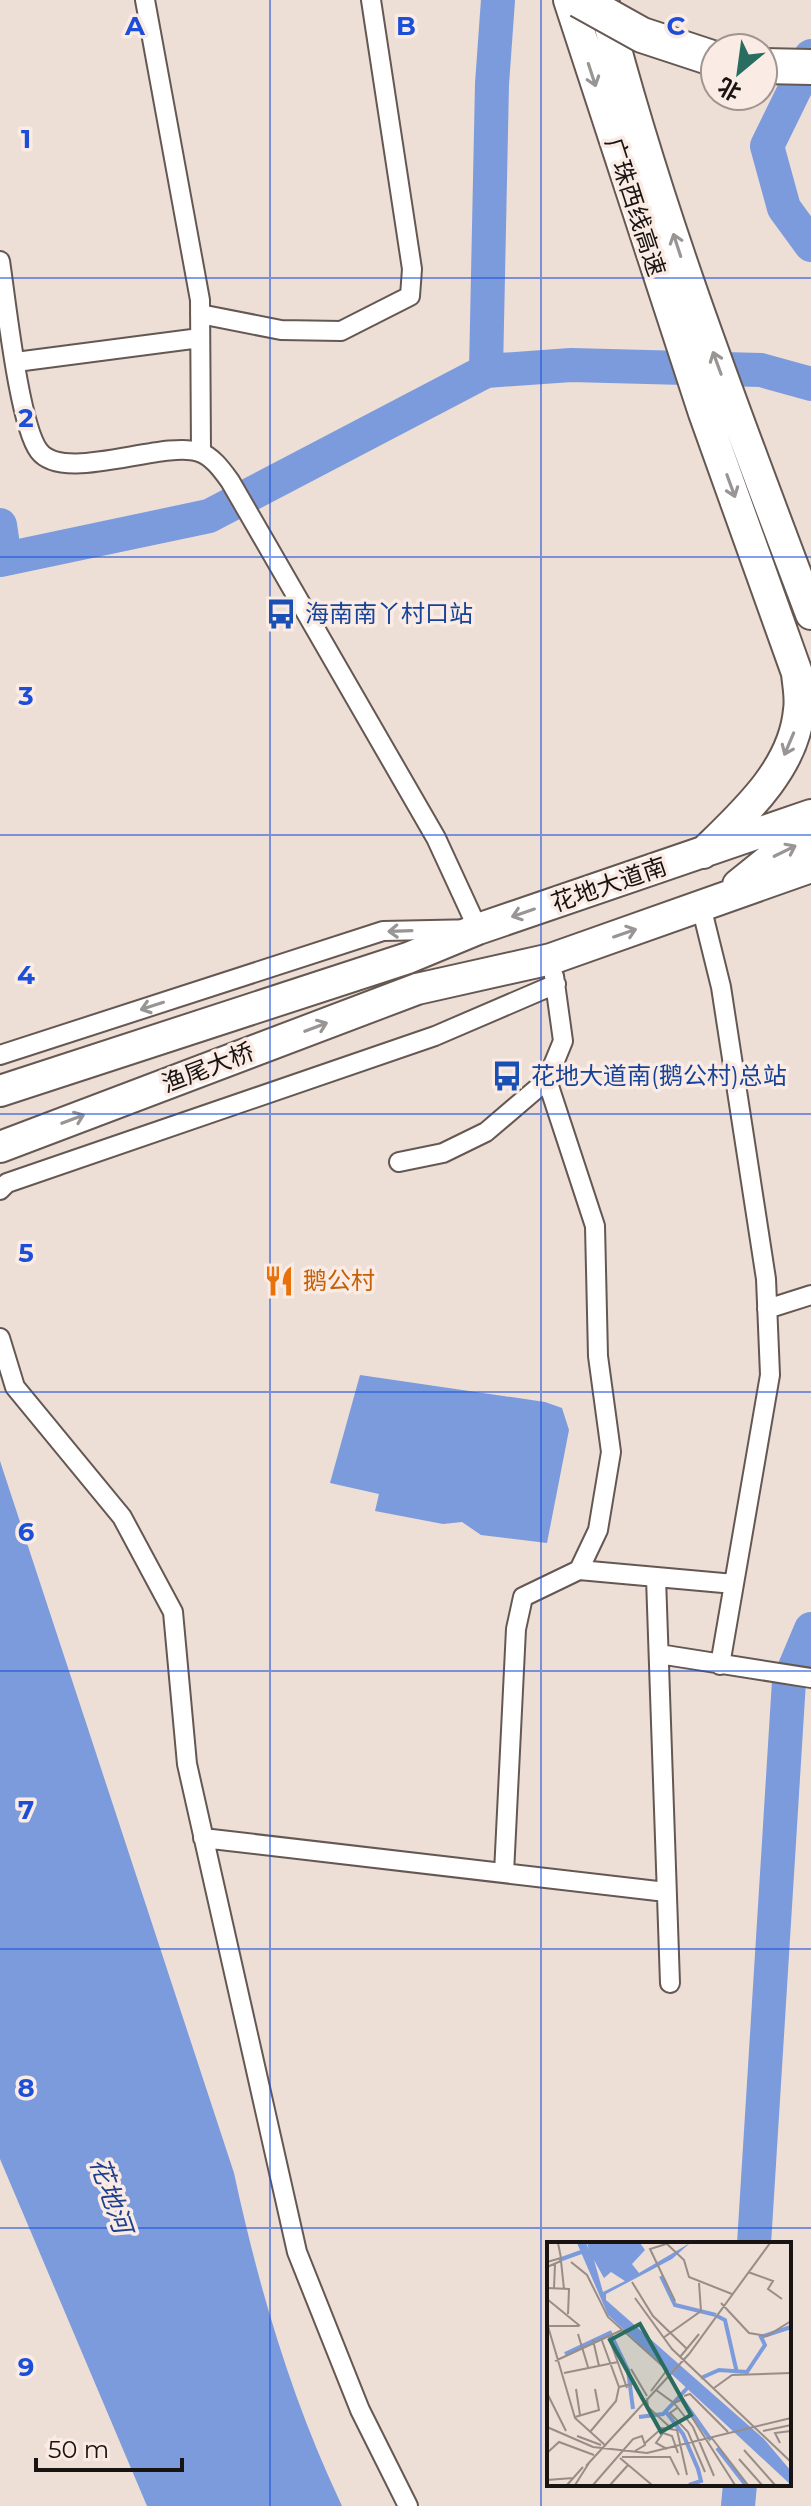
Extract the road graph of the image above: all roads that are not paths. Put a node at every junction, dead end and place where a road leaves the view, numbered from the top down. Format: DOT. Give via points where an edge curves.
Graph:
graph roads {
  1 [pos="145,0"];
  2 [pos="371,0"];
  3 [pos="569,0"];
  4 [pos="579,0"];
  5 [pos="603,0"];
  6 [pos="699,54"];
  7 [pos="779,66"];
  8 [pos="811,67"];
  9 [pos="0,261"];
  10 [pos="200,314"];
  11 [pos="688,322"];
  12 [pos="200,338"];
  13 [pos="16,362"];
  14 [pos="718,409"];
  15 [pos="201,452"];
  16 [pos="811,614"];
  17 [pos="811,815"];
  18 [pos="811,840"];
  19 [pos="703,853"];
  20 [pos="811,867"];
  21 [pos="709,904"];
  22 [pos="478,929"];
  23 [pos="553,972"];
  24 [pos="417,989"];
  25 [pos="0,1055"];
  26 [pos="547,1080"];
  27 [pos="0,1091"];
  28 [pos="0,1147"];
  29 [pos="399,1162"];
  30 [pos="0,1190"];
  31 [pos="811,1295"];
  32 [pos="767,1309"];
  33 [pos="0,1338"];
  34 [pos="579,1570"];
  35 [pos="656,1578"];
  36 [pos="734,1584"];
  37 [pos="659,1654"];
  38 [pos="720,1665"];
  39 [pos="811,1678"];
  40 [pos="203,1838"];
  41 [pos="504,1873"];
  42 [pos="666,1892"];
  43 [pos="670,1983"];
  44 [pos="408,2506"];
  1 -- 10 [label="street"];
  2 -- 10 [label="street" via="412,269 410,296 341,331 281,330"];
  3 -- 11 [label="main road, 广珠西线高速, one-way"];
  4 -- 6 [label="highway, bridge" via="621,26"];
  11 -- 5 [label="main road, 广珠西线高速, one-way"];
  7 -- 8 [label="highway"];
  9 -- 13 [label="street"];
  10 -- 12 [label="street"];
  11 -- 14 [label="main road, 广珠西线高速"];
  12 -- 13 [label="street"];
  12 -- 15 [label="street"];
  13 -- 15 [label="street" via="27,425 40,453 55,462"];
  14 -- 16 [label="main road"];
  14 -- 19 [label="main road, one-way" via="797,673 800,710 792,744 762,792"];
  15 -- 22 [label="street" via="217,464 436,838"];
  17 -- 19 [label="main road, 花地大道南"];
  21 -- 18 [label="main road, one-way" via="779,852"];
  19 -- 21 [label="main road" via="721,861 731,875"];
  19 -- 22 [label="main road, 花地大道南, one-way"];
  20 -- 21 [label="main road, 花地大道南"];
  23 -- 21 [label="main road, 花地大道南, one-way"];
  21 -- 32 [label="street"];
  22 -- 25 [label="street, one-way" via="383,931"];
  22 -- 27 [label="main road, 花地大道南" via="408,958"];
  23 -- 24 [label="main road, 花地大道南"];
  23 -- 26 [label="street" via="563,1041"];
  23 -- 30 [label="street" via="435,1036 7,1183"];
  28 -- 24 [label="main road, 渔尾大桥, one-way"];
  26 -- 29 [label="street" via="486,1132 443,1153"];
  26 -- 34 [label="street" via="595,1226 598,1356 611,1452 598,1530"];
  31 -- 32 [label="street"];
  32 -- 36 [label="street" via="770,1375"];
  33 -- 40 [label="street" via="15,1387 122,1517 173,1612 187,1764"];
  34 -- 35 [label="street"];
  34 -- 41 [label="street" via="523,1597 516,1629"];
  35 -- 36 [label="street"];
  35 -- 37 [label="street"];
  36 -- 38 [label="street"];
  37 -- 38 [label="street"];
  37 -- 42 [label="street"];
  38 -- 39 [label="street"];
  40 -- 41 [label="street"];
  40 -- 44 [label="street" via="297,2252 360,2410"];
  41 -- 42 [label="street"];
  42 -- 43 [label="street"];
}
